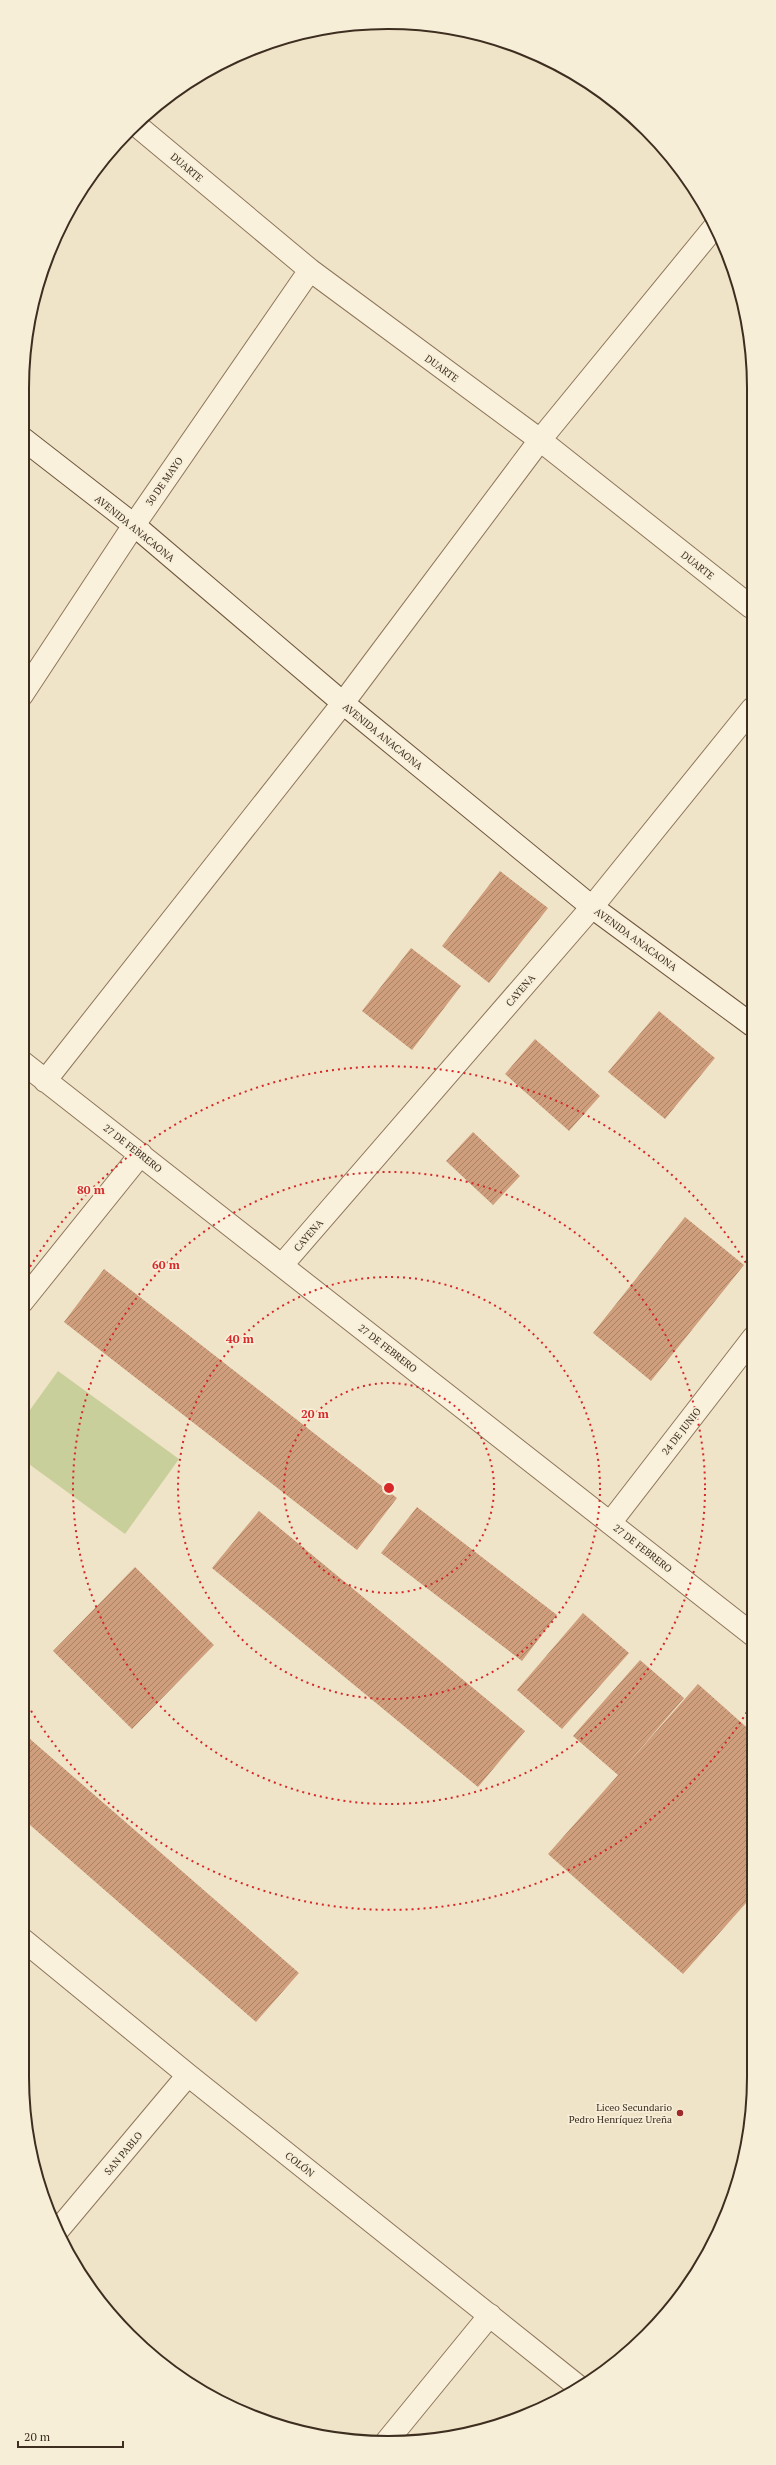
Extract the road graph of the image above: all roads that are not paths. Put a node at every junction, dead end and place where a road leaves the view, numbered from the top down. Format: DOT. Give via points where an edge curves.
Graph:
graph roads {
  1 [pos="140,128"];
  2 [pos="711,231"];
  3 [pos="310,270"];
  4 [pos="540,440"];
  5 [pos="29,443"];
  6 [pos="134,525"];
  7 [pos="747,604"];
  8 [pos="29,684"];
  9 [pos="343,703"];
  10 [pos="747,715"];
  11 [pos="592,907"];
  12 [pos="747,1021"];
  13 [pos="29,1068"];
  14 [pos="45,1081"];
  15 [pos="141,1154"];
  16 [pos="282,1265"];
  17 [pos="29,1293"];
  18 [pos="747,1346"];
  19 [pos="610,1523"];
  20 [pos="747,1629"];
  21 [pos="29,1945"];
  22 [pos="188,2075"];
  23 [pos="61,2226"];
  24 [pos="490,2315"];
  25 [pos="575,2383"];
  26 [pos="391,2436"];
  1 -- 3 [label="street, DUARTE"];
  2 -- 4 [label="street"];
  3 -- 4 [label="street, DUARTE"];
  3 -- 6 [label="street, 30 DE MAYO"];
  4 -- 7 [label="street, DUARTE"];
  4 -- 9 [label="street"];
  5 -- 6 [label="street, AVENIDA ANACAONA"];
  6 -- 8 [label="street, 30 DE MAYO"];
  6 -- 9 [label="street, AVENIDA ANACAONA"];
  9 -- 11 [label="street, AVENIDA ANACAONA"];
  9 -- 14 [label="street"];
  10 -- 11 [label="street, CAYENA"];
  11 -- 12 [label="street, AVENIDA ANACAONA"];
  11 -- 16 [label="street, CAYENA"];
  13 -- 14 [label="street, 27 DE FEBRERO"];
  14 -- 15 [label="street, 27 DE FEBRERO"];
  15 -- 16 [label="street, 27 DE FEBRERO"];
  15 -- 17 [label="street"];
  16 -- 19 [label="street, 27 DE FEBRERO"];
  18 -- 19 [label="street, 24 DE JUNIO"];
  19 -- 20 [label="street, 27 DE FEBRERO"];
  21 -- 22 [label="street, COLÓN"];
  22 -- 23 [label="street, SAN PABLO"];
  22 -- 24 [label="street, COLÓN"];
  24 -- 25 [label="street, COLÓN"];
  24 -- 26 [label="street"];
}
